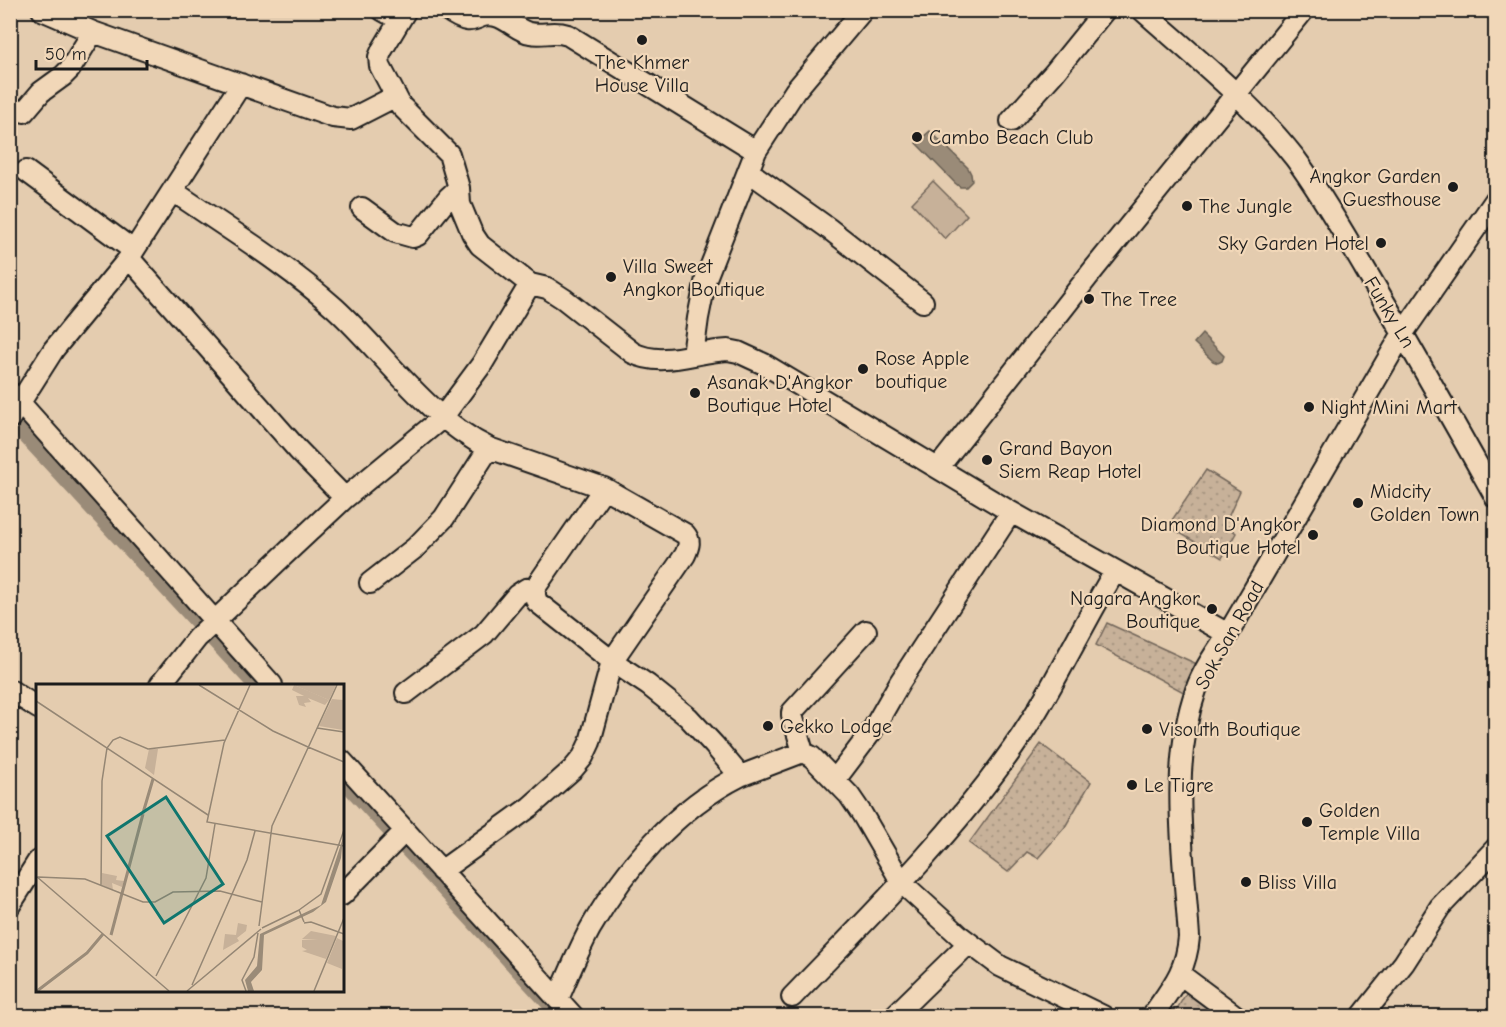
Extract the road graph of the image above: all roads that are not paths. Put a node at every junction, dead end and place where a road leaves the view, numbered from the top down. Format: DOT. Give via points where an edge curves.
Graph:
graph roads {
  1 [pos="42,10"];
  2 [pos="382,10"];
  3 [pos="447,10"];
  4 [pos="863,10"];
  5 [pos="1105,10"];
  6 [pos="1142,10"];
  7 [pos="1304,10"];
  8 [pos="403,15"];
  9 [pos="93,32"];
  10 [pos="241,84"];
  11 [pos="1236,93"];
  12 [pos="396,96"];
  13 [pos="24,112"];
  14 [pos="1011,121"];
  15 [pos="756,151"];
  16 [pos="26,171"];
  17 [pos="748,171"];
  18 [pos="459,188"];
  19 [pos="173,191"];
  20 [pos="1496,199"];
  21 [pos="362,208"];
  22 [pos="131,254"];
  23 [pos="530,284"];
  24 [pos="923,302"];
  25 [pos="1403,333"];
  26 [pos="693,355"];
  27 [pos="13,406"];
  28 [pos="442,418"];
  29 [pos="489,448"];
  30 [pos="938,468"];
  31 [pos="604,488"];
  32 [pos="345,498"];
  33 [pos="1496,498"];
  34 [pos="1011,512"];
  35 [pos="1116,571"];
  36 [pos="370,583"];
  37 [pos="535,588"];
  38 [pos="207,629"];
  39 [pos="866,630"];
  40 [pos="1228,634"];
  41 [pos="612,662"];
  42 [pos="161,684"];
  43 [pos="271,684"];
  44 [pos="10,690"];
  45 [pos="406,693"];
  46 [pos="36,707"];
  47 [pos="803,752"];
  48 [pos="344,764"];
  49 [pos="740,776"];
  50 [pos="835,780"];
  51 [pos="397,839"];
  52 [pos="1496,848"];
  53 [pos="36,864"];
  54 [pos="441,871"];
  55 [pos="902,883"];
  56 [pos="344,893"];
  57 [pos="10,904"];
  58 [pos="969,943"];
  59 [pos="1181,975"];
  60 [pos="792,997"];
  61 [pos="563,1011"];
  62 [pos="894,1017"];
  63 [pos="1103,1017"];
  64 [pos="1152,1017"];
  65 [pos="1236,1017"];
  66 [pos="1362,1017"];
  1 -- 9 [label="street"];
  2 -- 8 [label="street"];
  3 -- 15 [label="street" via="469,22 493,15 530,33 568,35"];
  4 -- 15 [label="street" via="795,91"];
  5 -- 14 [label="street"];
  6 -- 11 [label="street, Funky Ln"];
  7 -- 11 [label="street"];
  8 -- 12 [label="street" via="379,57"];
  9 -- 10 [label="street"];
  9 -- 13 [label="street" via="70,69 41,92"];
  10 -- 12 [label="street" via="344,119"];
  10 -- 19 [label="street"];
  11 -- 25 [label="street, Funky Ln" via="1295,159"];
  11 -- 30 [label="street"];
  12 -- 18 [label="street" via="408,115 448,154"];
  15 -- 17 [label="street"];
  16 -- 22 [label="street"];
  17 -- 24 [label="street"];
  17 -- 26 [label="street" via="706,279"];
  18 -- 21 [label="street" via="413,237 395,232"];
  18 -- 23 [label="street" via="460,204 480,245"];
  19 -- 22 [label="street"];
  19 -- 28 [label="street" via="316,291 364,335"];
  20 -- 25 [label="street, Sok San Road"];
  22 -- 27 [label="street"];
  22 -- 32 [label="street" via="298,450"];
  23 -- 26 [label="street" via="547,288 643,358 663,360"];
  23 -- 28 [label="street" via="482,364"];
  25 -- 33 [label="street, Funky Ln"];
  25 -- 40 [label="street, Sok San Road"];
  26 -- 30 [label="street" via="738,352"];
  27 -- 38 [label="street"];
  28 -- 29 [label="street"];
  28 -- 32 [label="street"];
  29 -- 31 [label="street"];
  29 -- 36 [label="street" via="444,518 415,548"];
  30 -- 34 [label="street"];
  31 -- 37 [label="street"];
  31 -- 41 [label="street" via="685,534 690,543 686,555"];
  32 -- 38 [label="street"];
  34 -- 35 [label="street"];
  34 -- 50 [label="street" via="872,731"];
  35 -- 40 [label="street"];
  35 -- 55 [label="street" via="1014,746 945,836"];
  37 -- 41 [label="street" via="537,602 544,609"];
  37 -- 45 [label="street" via="517,595 484,634"];
  38 -- 42 [label="street"];
  38 -- 43 [label="street"];
  39 -- 47 [label="street" via="792,712"];
  40 -- 59 [label="street, Sok San Road" via="1196,690 1184,737 1180,791 1189,937"];
  41 -- 49 [label="street" via="688,717"];
  41 -- 54 [label="street" via="583,757 524,813"];
  44 -- 46 [label="street"];
  47 -- 49 [label="street"];
  47 -- 50 [label="street"];
  48 -- 51 [label="street"];
  49 -- 61 [label="street" via="682,815 632,868 590,929"];
  50 -- 55 [label="street" via="862,814"];
  51 -- 54 [label="street"];
  51 -- 56 [label="street"];
  52 -- 66 [label="street" via="1440,907"];
  53 -- 57 [label="street"];
  54 -- 61 [label="street"];
  55 -- 58 [label="street"];
  55 -- 60 [label="street"];
  58 -- 62 [label="street"];
  58 -- 63 [label="street" via="1000,966"];
  59 -- 64 [label="street, Sok San Road"];
  59 -- 65 [label="street"];
}
